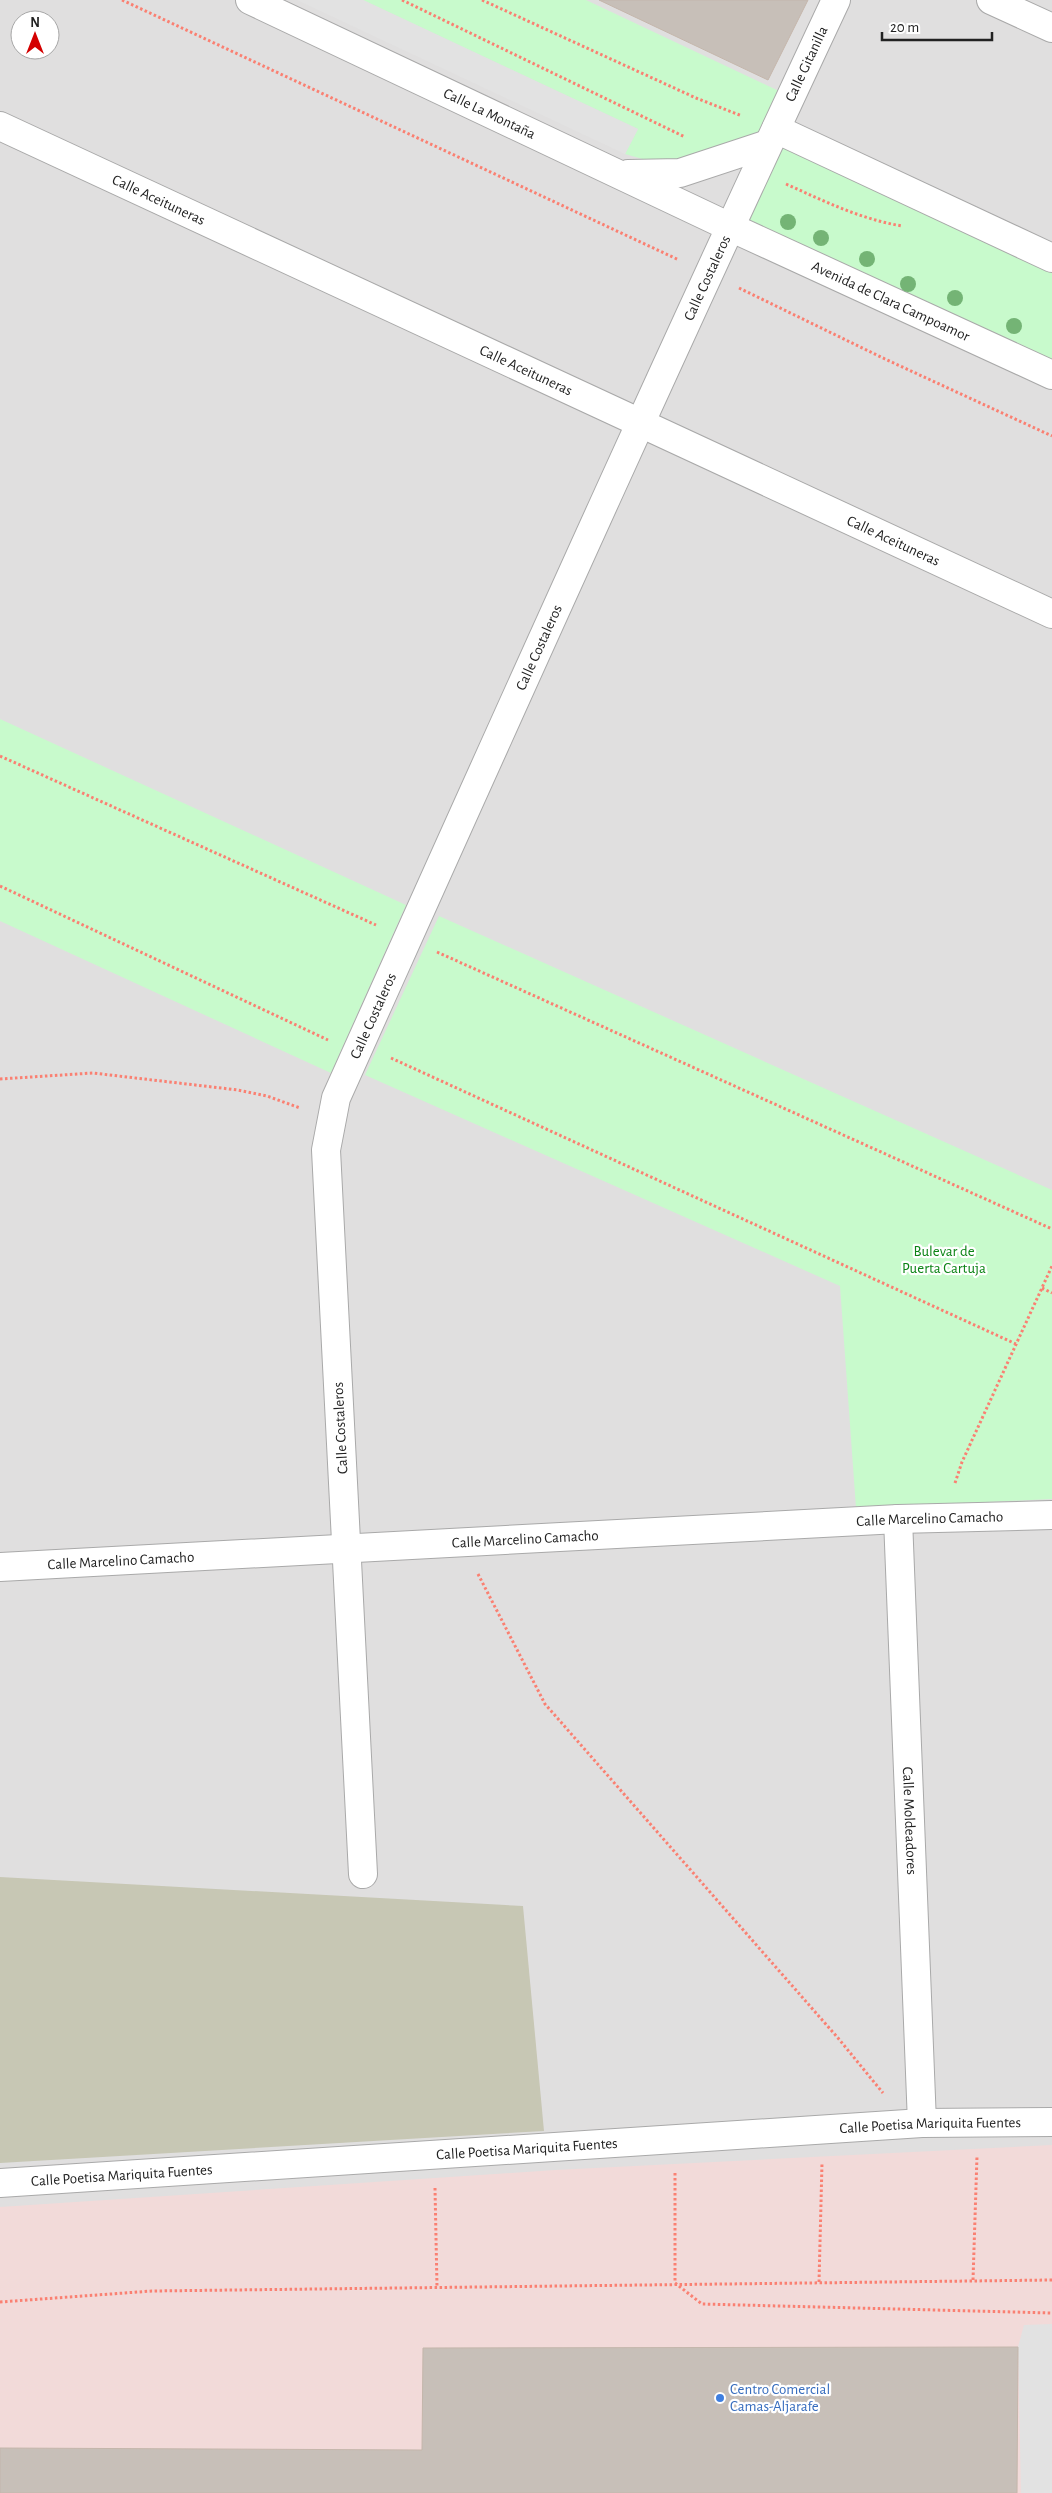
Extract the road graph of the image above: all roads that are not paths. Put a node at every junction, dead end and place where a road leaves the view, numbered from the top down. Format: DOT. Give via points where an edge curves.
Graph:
graph roads {
  1 [pos="250,0"];
  2 [pos="836,0"];
  3 [pos="991,0"];
  4 [pos="1052,28"];
  5 [pos="0,126"];
  6 [pos="772,137"];
  7 [pos="617,173"];
  8 [pos="730,227"];
  9 [pos="1052,258"];
  10 [pos="1052,375"];
  11 [pos="640,424"];
  12 [pos="1052,614"];
  13 [pos="1052,1515"];
  14 [pos="898,1520"];
  15 [pos="346,1547"];
  16 [pos="0,1567"];
  17 [pos="363,1874"];
  18 [pos="1052,2122"];
  19 [pos="912,2124"];
  20 [pos="0,2183"];
  1 -- 7 [label="street, Calle La Montaña"];
  2 -- 6 [label="street, Calle Gitanilla"];
  3 -- 4 [label="street"];
  5 -- 11 [label="street, Calle Aceituneras"];
  6 -- 7 [label="street" via="680,173"];
  6 -- 8 [label="street, Calle Gitanilla"];
  6 -- 9 [label="street"];
  7 -- 8 [label="street, Calle La Montaña"];
  8 -- 10 [label="street, Avenida de Clara Campoamor"];
  8 -- 11 [label="street, Calle Costaleros"];
  11 -- 12 [label="street, Calle Aceituneras"];
  11 -- 15 [label="street, Calle Costaleros" via="336,1098 326,1150"];
  13 -- 14 [label="street, Calle Marcelino Camacho"];
  14 -- 15 [label="street, Calle Marcelino Camacho"];
  14 -- 19 [label="street, Calle Moldeadores"];
  15 -- 16 [label="street, Calle Marcelino Camacho"];
  15 -- 17 [label="street, Calle Costaleros"];
  18 -- 19 [label="street, Calle Poetisa Mariquita Fuentes"];
  19 -- 20 [label="street, Calle Poetisa Mariquita Fuentes"];
}
